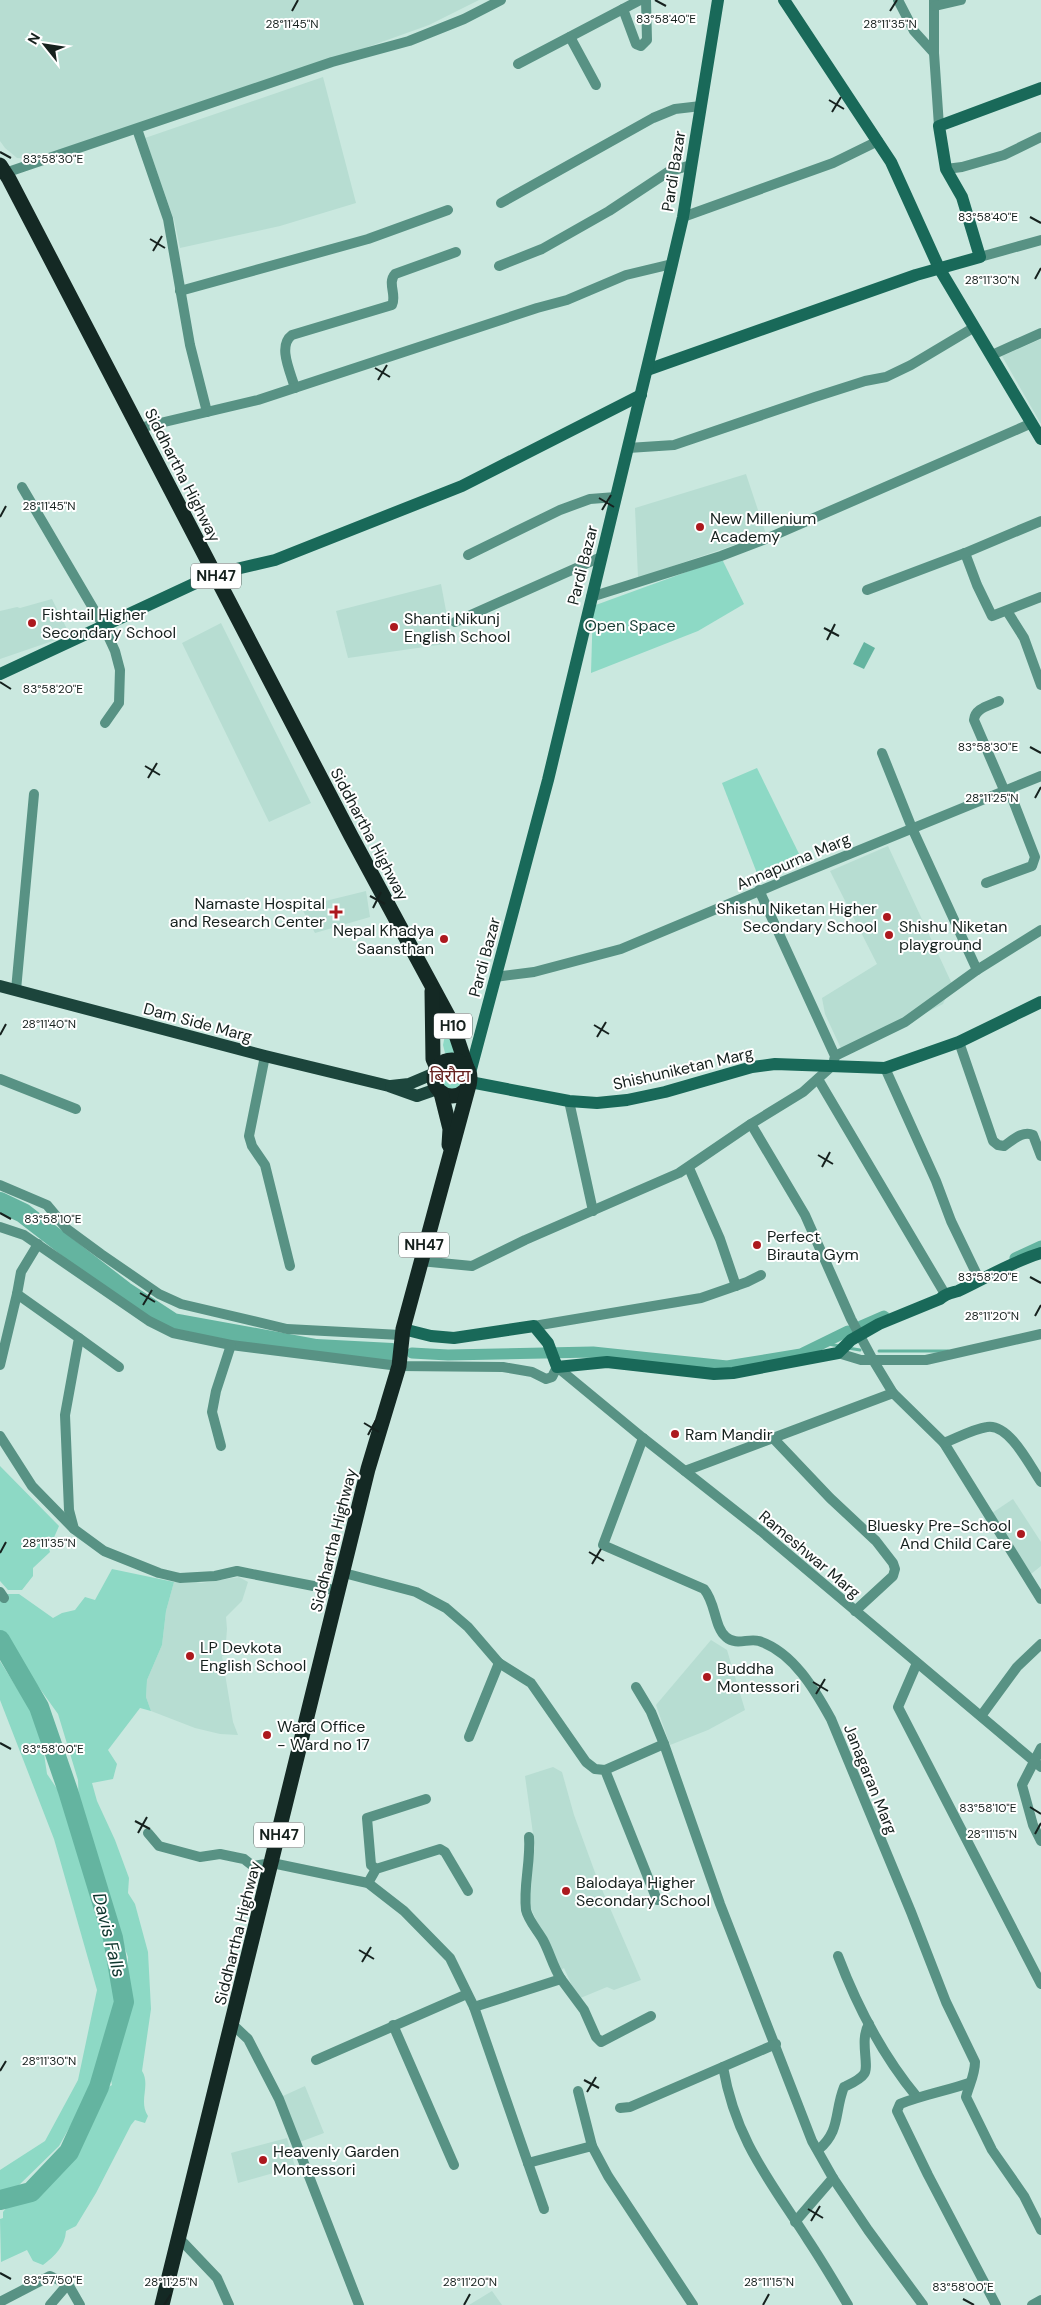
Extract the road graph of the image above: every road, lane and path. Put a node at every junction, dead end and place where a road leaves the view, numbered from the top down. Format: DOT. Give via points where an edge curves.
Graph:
graph roads {
  1 [pos="501,0"];
  2 [pos="640,0"];
  3 [pos="646,0"];
  4 [pos="718,0"];
  5 [pos="784,0"];
  6 [pos="898,0"];
  7 [pos="961,0"];
  8 [pos="935,3"];
  9 [pos="624,8"];
  10 [pos="570,36"];
  11 [pos="934,53"];
  12 [pos="518,64"];
  13 [pos="596,85"];
  14 [pos="1041,88"];
  15 [pos="701,106"];
  16 [pos="940,126"];
  17 [pos="137,129"];
  18 [pos="1041,137"];
  19 [pos="878,141"];
  20 [pos="691,164"];
  21 [pos="946,168"];
  22 [pos="3,169"];
  23 [pos="501,203"];
  24 [pos="448,210"];
  25 [pos="683,217"];
  26 [pos="1041,240"];
  27 [pos="456,252"];
  28 [pos="980,257"];
  29 [pos="672,264"];
  30 [pos="499,266"];
  31 [pos="939,268"];
  32 [pos="180,291"];
  33 [pos="973,328"];
  34 [pos="1041,333"];
  35 [pos="992,355"];
  36 [pos="647,370"];
  37 [pos="295,388"];
  38 [pos="641,395"];
  39 [pos="207,412"];
  40 [pos="1032,423"];
  41 [pos="139,428"];
  42 [pos="1041,439"];
  43 [pos="628,448"];
  44 [pos="22,487"];
  45 [pos="616,496"];
  46 [pos="1041,521"];
  47 [pos="965,553"];
  48 [pos="468,555"];
  49 [pos="601,557"];
  50 [pos="215,574"];
  51 [pos="867,590"];
  52 [pos="591,597"];
  53 [pos="1041,597"];
  54 [pos="1007,610"];
  55 [pos="455,622"];
  56 [pos="102,625"];
  57 [pos="0,674"];
  58 [pos="1041,685"];
  59 [pos="999,701"];
  60 [pos="105,723"];
  61 [pos="882,753"];
  62 [pos="1041,776"];
  63 [pos="1007,791"];
  64 [pos="34,794"];
  65 [pos="912,828"];
  66 [pos="986,883"];
  67 [pos="759,890"];
  68 [pos="1041,930"];
  69 [pos="977,970"];
  70 [pos="495,976"];
  71 [pos="0,986"];
  72 [pos="432,986"];
  73 [pos="16,990"];
  74 [pos="1041,1002"];
  75 [pos="959,1042"];
  76 [pos="265,1056"];
  77 [pos="834,1061"];
  78 [pos="884,1068"];
  79 [pos="436,1071"];
  80 [pos="469,1077"];
  81 [pos="0,1079"];
  82 [pos="818,1079"];
  83 [pos="389,1086"];
  84 [pos="439,1091"];
  85 [pos="570,1101"];
  86 [pos="76,1109"];
  87 [pos="751,1124"];
  88 [pos="449,1153"];
  89 [pos="1041,1156"];
  90 [pos="688,1168"];
  91 [pos="0,1185"];
  92 [pos="593,1211"];
  93 [pos="0,1227"];
  94 [pos="38,1244"];
  95 [pos="1041,1253"];
  96 [pos="420,1261"];
  97 [pos="290,1266"];
  98 [pos="762,1275"];
  99 [pos="979,1279"];
  100 [pos="736,1286"];
  101 [pos="17,1294"];
  102 [pos="945,1294"];
  103 [pos="534,1326"];
  104 [pos="402,1334"];
  105 [pos="1041,1334"];
  106 [pos="79,1338"];
  107 [pos="855,1338"];
  108 [pos="232,1345"];
  109 [pos="839,1352"];
  110 [pos="873,1360"];
  111 [pos="0,1365"];
  112 [pos="399,1366"];
  113 [pos="557,1366"];
  114 [pos="119,1367"];
  115 [pos="893,1393"];
  116 [pos="0,1436"];
  117 [pos="643,1438"];
  118 [pos="773,1438"];
  119 [pos="944,1443"];
  120 [pos="221,1446"];
  121 [pos="685,1471"];
  122 [pos="1041,1482"];
  123 [pos="74,1529"];
  124 [pos="344,1573"];
  125 [pos="339,1591"];
  126 [pos="1041,1599"];
  127 [pos="855,1611"];
  128 [pos="1041,1644"];
  129 [pos="499,1663"];
  130 [pos="916,1663"];
  131 [pos="636,1687"];
  132 [pos="981,1716"];
  133 [pos="469,1737"];
  134 [pos="664,1744"];
  135 [pos="1041,1748"];
  136 [pos="1037,1764"];
  137 [pos="605,1770"];
  138 [pos="426,1799"];
  139 [pos="148,1833"];
  140 [pos="530,1837"];
  141 [pos="1041,1841"];
  142 [pos="272,1863"];
  143 [pos="376,1869"];
  144 [pos="368,1883"];
  145 [pos="468,1891"];
  146 [pos="657,1900"];
  147 [pos="838,1956"];
  148 [pos="561,1979"];
  149 [pos="1041,1984"];
  150 [pos="468,1994"];
  151 [pos="474,2007"];
  152 [pos="651,2016"];
  153 [pos="232,2024"];
  154 [pos="869,2024"];
  155 [pos="393,2025"];
  156 [pos="776,2044"];
  157 [pos="316,2060"];
  158 [pos="723,2067"];
  159 [pos="969,2083"];
  160 [pos="578,2091"];
  161 [pos="917,2097"];
  162 [pos="620,2108"];
  163 [pos="592,2146"];
  164 [pos="818,2150"];
  165 [pos="528,2163"];
  166 [pos="454,2165"];
  167 [pos="833,2178"];
  168 [pos="544,2209"];
  169 [pos="795,2222"];
  170 [pos="1041,2230"];
  171 [pos="178,2237"];
  172 [pos="68,2284"];
  173 [pos="1041,2300"];
  174 [pos="0,2302"];
  175 [pos="50,2305"];
  176 [pos="80,2305"];
  177 [pos="162,2305"];
  178 [pos="229,2305"];
  179 [pos="359,2305"];
  180 [pos="693,2305"];
  181 [pos="848,2305"];
  182 [pos="923,2305"];
  183 [pos="996,2305"];
  184 [pos="1032,2305"];
  1 -- 17 [label="street" via="464,20 409,41 332,62"];
  2 -- 9 [label="street"];
  3 -- 9 [label="street" via="647,40 641,46 636,44"];
  4 -- 15 [label="main road, Pardi Bazar"];
  5 -- 19 [label="main road"];
  6 -- 11 [label="street" via="914,31"];
  7 -- 8 [label="street"];
  8 -- 11 [label="street"];
  9 -- 10 [label="street"];
  10 -- 12 [label="street"];
  10 -- 13 [label="street"];
  11 -- 16 [label="street"];
  14 -- 16 [label="main road"];
  15 -- 20 [label="main road, Pardi Bazar"];
  15 -- 23 [label="street" via="675,109 653,118"];
  16 -- 21 [label="main road"];
  17 -- 22 [label="street"];
  17 -- 32 [label="street" via="168,219"];
  18 -- 21 [label="street" via="1004,154 962,167"];
  19 -- 25 [label="street" via="834,163"];
  19 -- 31 [label="main road" via="891,162"];
  20 -- 25 [label="main road, Pardi Bazar"];
  20 -- 30 [label="street" via="668,172 609,211 542,249"];
  21 -- 28 [label="main road" via="962,197"];
  22 -- 41 [label="highway, Siddhartha Highway / NH47"];
  24 -- 32 [label="street" via="359,242"];
  25 -- 29 [label="main road, Pardi Bazar"];
  26 -- 28 [label="street"];
  27 -- 37 [label="street" via="395,274 391,280 392,305 287,339 284,346"];
  28 -- 31 [label="main road"];
  29 -- 36 [label="main road, Pardi Bazar"];
  29 -- 37 [label="street" via="626,275 567,300"];
  31 -- 33 [label="main road"];
  31 -- 36 [label="main road"];
  32 -- 39 [label="street"];
  33 -- 35 [label="main road"];
  33 -- 43 [label="street" via="886,377 815,397 674,445"];
  34 -- 35 [label="street"];
  35 -- 40 [label="main road"];
  36 -- 38 [label="main road, Pardi Bazar"];
  37 -- 39 [label="street"];
  38 -- 43 [label="main road, Pardi Bazar"];
  38 -- 50 [label="main road" via="462,486 275,560"];
  39 -- 41 [label="street"];
  40 -- 42 [label="main road"];
  40 -- 52 [label="street" via="768,538 722,556"];
  41 -- 50 [label="highway, Siddhartha Highway / NH47"];
  43 -- 45 [label="main road, Pardi Bazar"];
  44 -- 56 [label="street"];
  45 -- 48 [label="street" via="590,499 560,510"];
  45 -- 49 [label="main road, Pardi Bazar"];
  46 -- 47 [label="street"];
  47 -- 51 [label="street"];
  47 -- 54 [label="street" via="990,614 995,616"];
  49 -- 52 [label="main road, Pardi Bazar"];
  49 -- 55 [label="street"];
  50 -- 56 [label="main road"];
  50 -- 72 [label="highway, Siddhartha Highway / NH47" via="350,836"];
  52 -- 70 [label="main road, Pardi Bazar" via="548,780"];
  53 -- 54 [label="street"];
  54 -- 58 [label="street" via="1024,638"];
  56 -- 57 [label="main road"];
  56 -- 60 [label="street" via="120,670 119,703"];
  59 -- 63 [label="street" via="978,711 974,720"];
  61 -- 65 [label="street"];
  62 -- 63 [label="street, Annapurna Marg"];
  63 -- 65 [label="street, Annapurna Marg"];
  63 -- 66 [label="street" via="1035,862"];
  64 -- 73 [label="street"];
  65 -- 67 [label="street, Annapurna Marg"];
  65 -- 69 [label="street"];
  67 -- 70 [label="street, Annapurna Marg" via="621,949 534,972"];
  67 -- 77 [label="street"];
  68 -- 69 [label="street"];
  69 -- 77 [label="street" via="905,1022"];
  70 -- 80 [label="main road, Pardi Bazar"];
  71 -- 73 [label="main road, Dam Side Marg"];
  72 -- 79 [label="highway, NH47"];
  72 -- 80 [label="highway, H10" via="452,1023"];
  73 -- 76 [label="main road, Dam Side Marg"];
  74 -- 75 [label="main road, Shishuniketan Marg"];
  75 -- 78 [label="main road, Shishuniketan Marg"];
  75 -- 89 [label="street" via="993,1141 1004,1146 1029,1133 1033,1135"];
  76 -- 83 [label="main road, Dam Side Marg"];
  76 -- 97 [label="street" via="249,1136 265,1165"];
  77 -- 78 [label="main road, Shishuniketan Marg"];
  77 -- 82 [label="street"];
  77 -- 85 [label="main road, Shishuniketan Marg" via="752,1067 627,1100"];
  78 -- 99 [label="street"];
  79 -- 80 [label="highway" via="441,1064 452,1060 463,1064"];
  79 -- 83 [label="main road" via="409,1084"];
  79 -- 84 [label="highway, NH47" via="435,1084"];
  80 -- 84 [label="highway" via="462,1094 446,1096"];
  80 -- 85 [label="main road, Shishuniketan Marg"];
  80 -- 88 [label="highway, NH47" via="460,1126"];
  81 -- 86 [label="street"];
  82 -- 87 [label="street"];
  82 -- 102 [label="street"];
  83 -- 84 [label="main road, Dam Side Marg" via="418,1096"];
  84 -- 88 [label="highway, NH47" via="450,1129"];
  85 -- 92 [label="street"];
  87 -- 90 [label="street"];
  87 -- 107 [label="street" via="805,1215"];
  88 -- 96 [label="highway, NH47"];
  90 -- 92 [label="street"];
  90 -- 100 [label="street" via="720,1239"];
  91 -- 104 [label="street" via="47,1205 67,1229 159,1294 181,1304 287,1329"];
  92 -- 96 [label="street" via="472,1266"];
  93 -- 94 [label="street"];
  94 -- 101 [label="street" via="21,1272"];
  94 -- 108 [label="street" via="149,1321 173,1333"];
  95 -- 99 [label="main road"];
  96 -- 104 [label="highway, NH47"];
  98 -- 100 [label="street"];
  99 -- 102 [label="main road"];
  100 -- 103 [label="street" via="701,1298"];
  101 -- 106 [label="street"];
  101 -- 111 [label="street"];
  102 -- 107 [label="main road"];
  103 -- 104 [label="main road" via="454,1338"];
  103 -- 113 [label="main road" via="548,1343"];
  104 -- 112 [label="highway, NH47"];
  105 -- 110 [label="street" via="926,1360"];
  106 -- 114 [label="street"];
  106 -- 123 [label="street" via="65,1415 69,1510"];
  107 -- 109 [label="main road"];
  107 -- 110 [label="street"];
  108 -- 112 [label="street"];
  108 -- 120 [label="street" via="212,1412"];
  109 -- 110 [label="street" via="861,1360"];
  109 -- 113 [label="main road" via="714,1374 607,1362"];
  110 -- 115 [label="street"];
  112 -- 113 [label="street" via="503,1367 546,1378 552,1377"];
  112 -- 124 [label="highway, Siddhartha Highway / NH47" via="368,1469"];
  113 -- 117 [label="street, Rameshwar Marg"];
  115 -- 118 [label="street"];
  115 -- 119 [label="street"];
  116 -- 123 [label="street" via="32,1486"];
  117 -- 121 [label="street, Rameshwar Marg"];
  117 -- 159 [label="street, Janagaran Marg" via="603,1545 704,1589 725,1636 737,1642 754,1640 770,1647 798,1669 820,1698 946,2002 975,2062 975,2073"];
  118 -- 121 [label="street"];
  118 -- 127 [label="street" via="876,1541 893,1563 893,1576"];
  119 -- 122 [label="street" via="988,1426 999,1427 1010,1436"];
  119 -- 126 [label="street"];
  121 -- 127 [label="street, Rameshwar Marg"];
  123 -- 125 [label="street" via="104,1551 166,1575 180,1578 237,1571"];
  124 -- 125 [label="highway, Siddhartha Highway / NH47"];
  124 -- 129 [label="street" via="416,1592 446,1608 468,1627"];
  125 -- 142 [label="highway, Siddhartha Highway / NH47"];
  127 -- 130 [label="street, Rameshwar Marg"];
  128 -- 132 [label="street" via="1017,1667"];
  129 -- 133 [label="street"];
  129 -- 137 [label="street" via="531,1683 586,1762 595,1769"];
  130 -- 132 [label="street, Rameshwar Marg"];
  130 -- 149 [label="street" via="898,1707"];
  131 -- 134 [label="street"];
  132 -- 136 [label="street, Rameshwar Marg"];
  134 -- 137 [label="street"];
  134 -- 156 [label="street" via="720,1904"];
  135 -- 136 [label="street"];
  136 -- 141 [label="street" via="1022,1785"];
  137 -- 146 [label="street"];
  138 -- 143 [label="street" via="366,1818 371,1865"];
  139 -- 142 [label="street" via="159,1846 200,1857 220,1854 244,1859 253,1866"];
  140 -- 148 [label="street" via="526,1912"];
  142 -- 144 [label="street"];
  142 -- 153 [label="highway, Siddhartha Highway / NH47"];
  143 -- 144 [label="street"];
  143 -- 145 [label="street" via="440,1849"];
  144 -- 150 [label="street" via="404,1911 450,1958"];
  147 -- 154 [label="street"];
  148 -- 151 [label="street"];
  148 -- 152 [label="street" via="584,2010 601,2042"];
  150 -- 151 [label="street"];
  150 -- 155 [label="street"];
  151 -- 165 [label="street"];
  153 -- 171 [label="highway, Siddhartha Highway / NH47"];
  153 -- 179 [label="street" via="248,2039 279,2099"];
  154 -- 161 [label="street" via="898,2075"];
  154 -- 164 [label="street" via="863,2046 864,2075 844,2087 836,2127"];
  155 -- 157 [label="street"];
  155 -- 166 [label="street"];
  156 -- 158 [label="street"];
  156 -- 164 [label="street" via="812,2142"];
  158 -- 162 [label="street" via="630,2107"];
  158 -- 169 [label="street" via="728,2097 740,2130 766,2180"];
  159 -- 161 [label="street"];
  159 -- 170 [label="street, Janagaran Marg" via="966,2097 992,2150 1024,2196"];
  160 -- 163 [label="street"];
  161 -- 183 [label="street" via="900,2104 897,2112"];
  163 -- 165 [label="street"];
  163 -- 180 [label="street" via="608,2176"];
  164 -- 167 [label="street"];
  165 -- 168 [label="street"];
  167 -- 169 [label="street"];
  167 -- 182 [label="street"];
  169 -- 181 [label="street"];
  171 -- 177 [label="highway, Siddhartha Highway / NH47"];
  171 -- 178 [label="street" via="217,2278"];
  172 -- 174 [label="street" via="50,2276"];
  172 -- 175 [label="street"];
  172 -- 176 [label="street"];
  173 -- 184 [label="street"];
}
